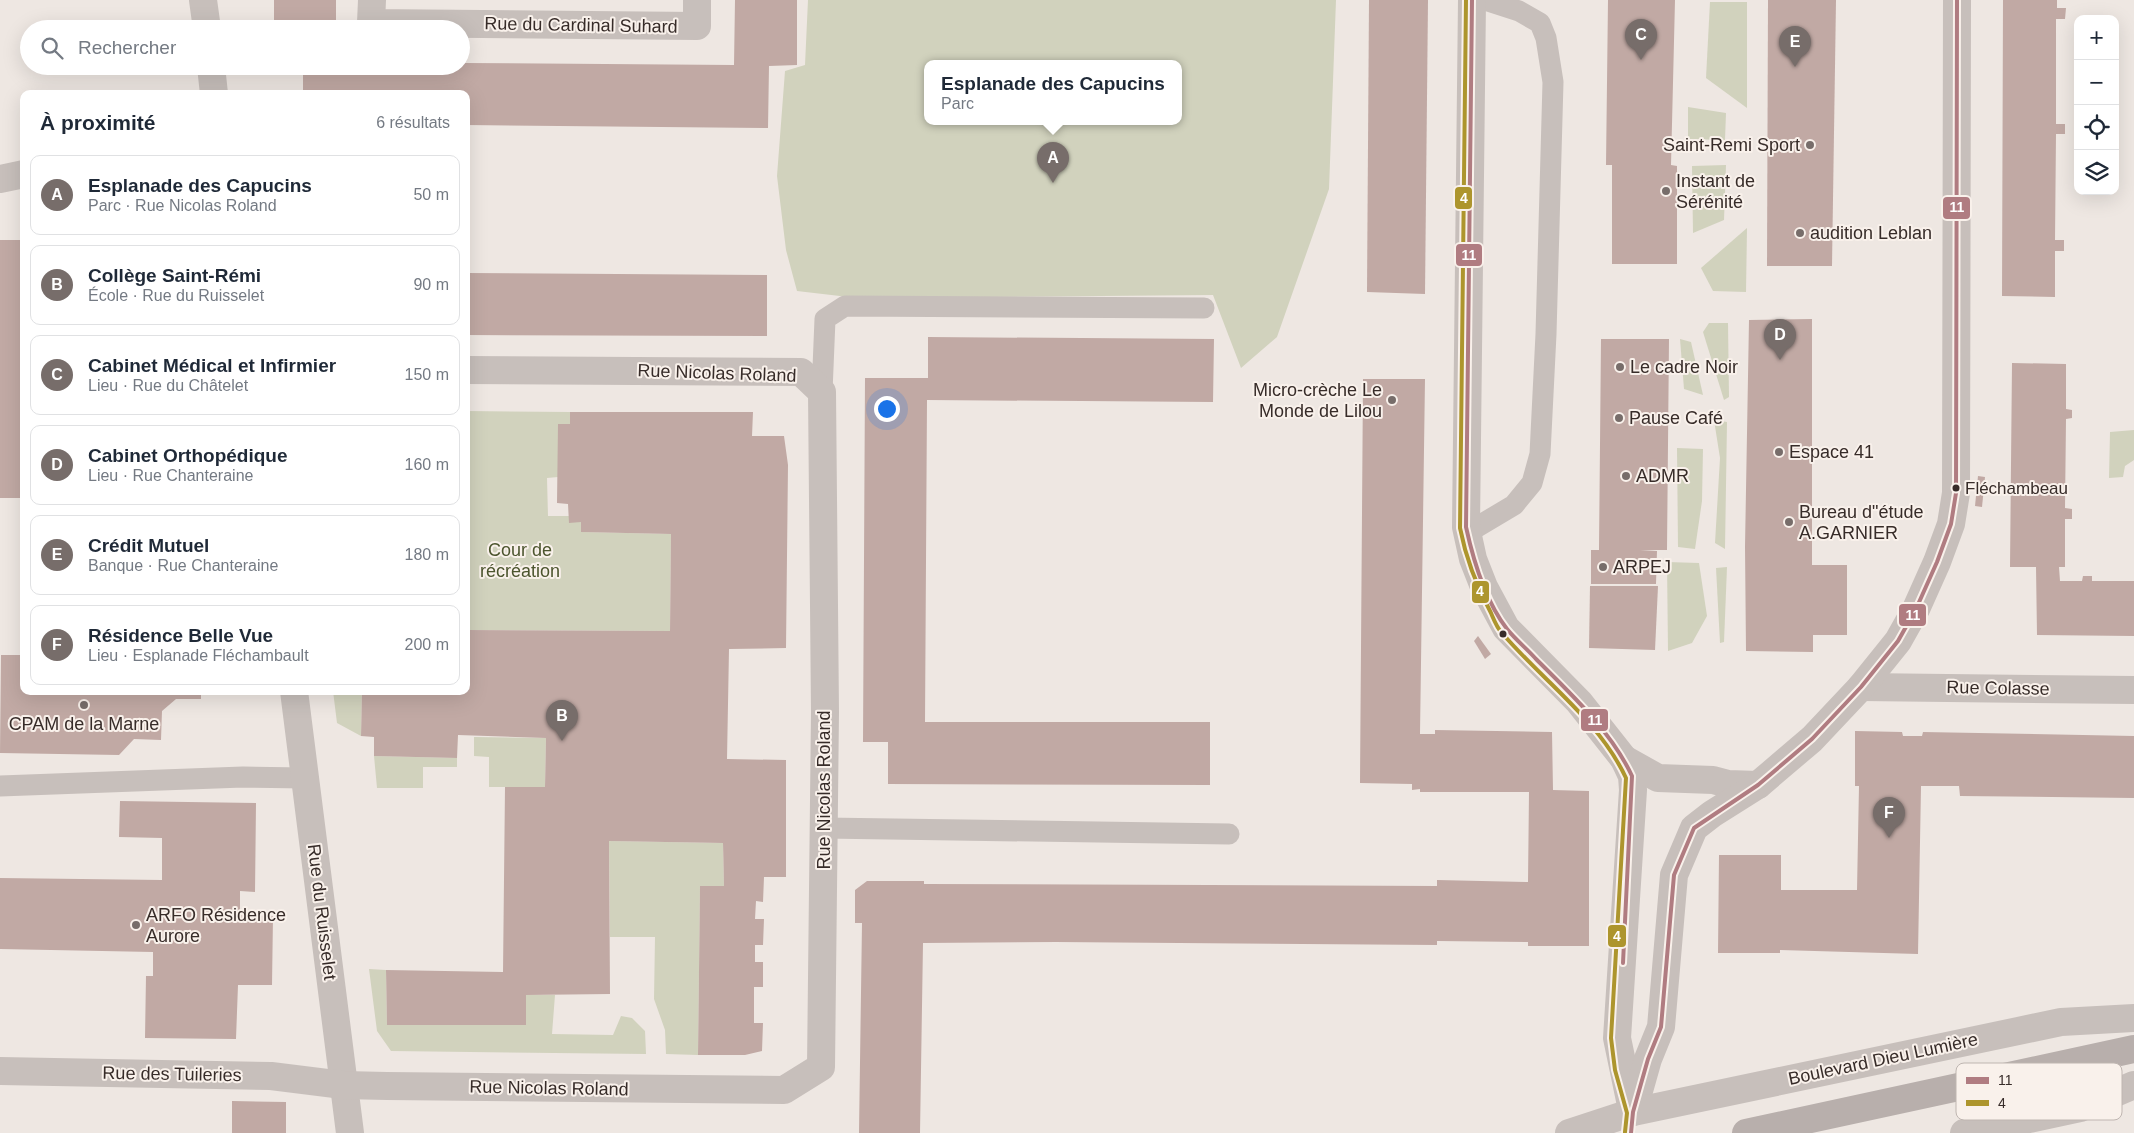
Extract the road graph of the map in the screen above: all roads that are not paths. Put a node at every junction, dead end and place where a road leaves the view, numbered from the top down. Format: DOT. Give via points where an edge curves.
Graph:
graph roads {
  1 [pos="203,0"];
  2 [pos="372,0"];
  3 [pos="697,0"];
  4 [pos="1472,0"];
  5 [pos="1484,0"];
  6 [pos="1957,0"];
  7 [pos="206,20"];
  8 [pos="371,20"];
  9 [pos="470,24"];
  10 [pos="212,75"];
  11 [pos="214,90"];
  12 [pos="20,175"];
  13 [pos="0,179"];
  14 [pos="1204,308"];
  15 [pos="470,370"];
  16 [pos="822,392"];
  17 [pos="1468,533"];
  18 [pos="1861,687"];
  19 [pos="2134,690"];
  20 [pos="295,695"];
  21 [pos="1624,759"];
  22 [pos="305,778"];
  23 [pos="1758,785"];
  24 [pos="0,786"];
  25 [pos="824,828"];
  26 [pos="1229,834"];
  27 [pos="2134,1018"];
  28 [pos="2134,1049"];
  29 [pos="2069,1063"];
  30 [pos="0,1072"];
  31 [pos="2134,1084"];
  32 [pos="343,1085"];
  33 [pos="1956,1088"];
  34 [pos="2122,1089"];
  35 [pos="2024,1120"];
  36 [pos="1632,1123"];
  37 [pos="350,1133"];
  38 [pos="1569,1133"];
  39 [pos="1746,1133"];
  40 [pos="1964,1133"];
  1 -- 7 [label="street"];
  2 -- 8 [label="street, Rue du Cardinal Suhard"];
  3 -- 9 [label="street, Rue du Cardinal Suhard" via="697,26"];
  4 -- 17 [label="street"];
  5 -- 17 [label="lane" via="1526,15 1540,24 1546,38 1553,82 1546,334 1540,454 1532,483 1514,505"];
  6 -- 18 [label="street" via="1956,493 1951,524 1916,608 1898,641"];
  10 -- 11 [label="street"];
  12 -- 13 [label="street"];
  14 -- 16 [label="lane" via="845,306 825,319"];
  15 -- 16 [label="street, Rue Nicolas Roland" via="801,372"];
  16 -- 25 [label="street, Rue Nicolas Roland"];
  17 -- 21 [label="street" via="1484,587 1506,628 1579,702"];
  18 -- 19 [label="street, Rue Colasse"];
  18 -- 23 [label="street" via="1812,740"];
  20 -- 22 [label="street, Rue du Ruisselet"];
  21 -- 23 [label="street" via="1658,778"];
  21 -- 36 [label="street" via="1632,776 1633,790 1617,1038"];
  22 -- 24 [label="lane" via="244,777"];
  22 -- 32 [label="street, Rue du Ruisselet"];
  23 -- 36 [label="street" via="1694,828 1674,875 1661,1027 1648,1060"];
  25 -- 26 [label="lane"];
  25 -- 32 [label="street, Rue Nicolas Roland" via="821,1067 784,1090"];
  27 -- 36 [label="street, Boulevard Dieu Lumière" via="2061,1022"];
  28 -- 29 [label="main road"];
  30 -- 32 [label="street, Rue des Tuileries" via="271,1076"];
  31 -- 34 [label="street"];
  32 -- 37 [label="street, Rue du Ruisselet"];
  33 -- 39 [label="main road"];
  35 -- 40 [label="street"];
  36 -- 38 [label="street, Boulevard Dieu Lumière"];
}
